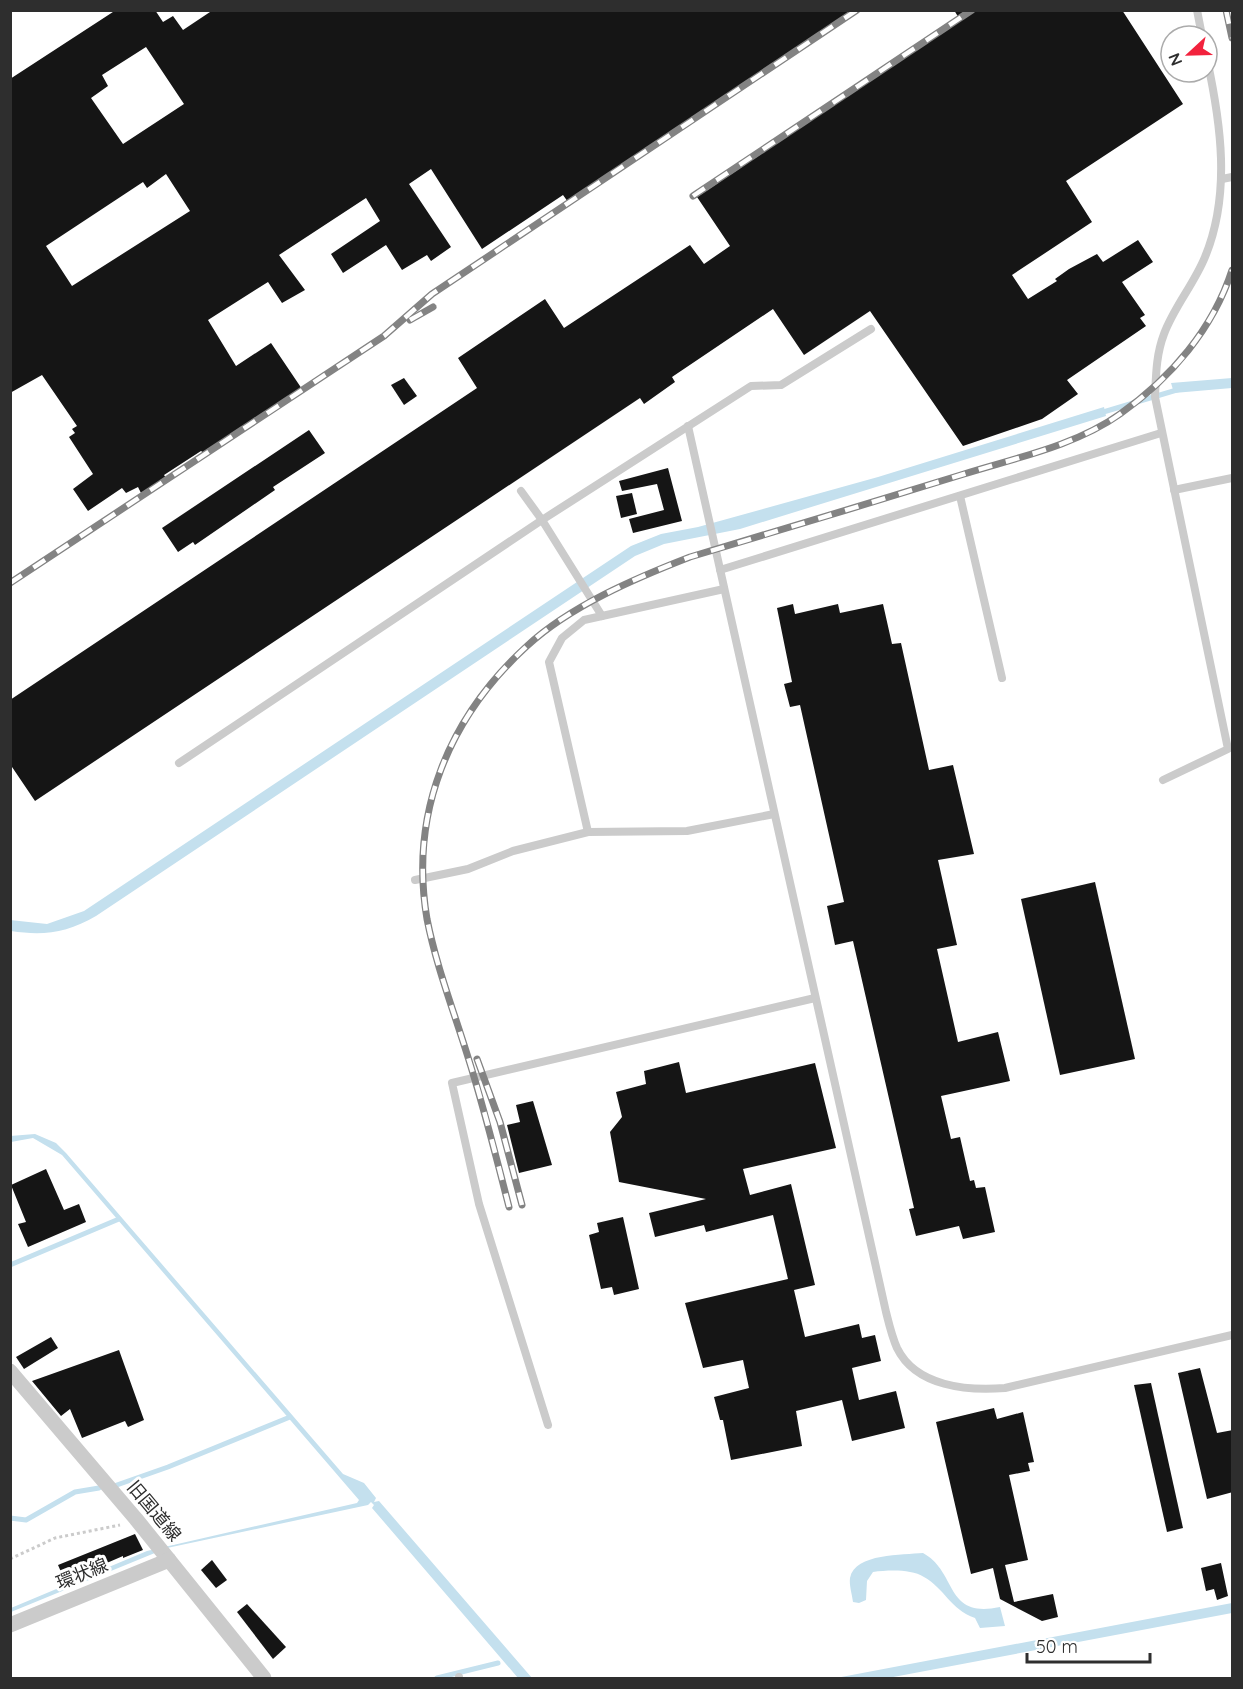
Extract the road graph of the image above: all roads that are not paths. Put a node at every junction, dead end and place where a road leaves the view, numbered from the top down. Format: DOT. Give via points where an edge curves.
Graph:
graph roads {
  1 [pos="1212,84"];
  2 [pos="1233,177"];
  3 [pos="1222,179"];
  4 [pos="871,330"];
  5 [pos="688,426"];
  6 [pos="1161,433"];
  7 [pos="1233,478"];
  8 [pos="1174,490"];
  9 [pos="521,491"];
  10 [pos="960,496"];
  11 [pos="542,520"];
  12 [pos="720,570"];
  13 [pos="724,589"];
  14 [pos="602,616"];
  15 [pos="1002,678"];
  16 [pos="179,763"];
  17 [pos="1163,780"];
  18 [pos="774,814"];
  19 [pos="588,832"];
  20 [pos="415,880"];
  21 [pos="815,998"];
  22 [pos="1233,1335"];
  23 [pos="10,1371"];
  24 [pos="548,1425"];
  25 [pos="169,1560"];
  26 [pos="10,1625"];
  27 [pos="264,1678"];
  1 -- 3 [label="lane"];
  2 -- 3 [label="lane"];
  3 -- 6 [label="lane" via="1205,257 1164,333 1156,367 1155,397"];
  4 -- 5 [label="lane" via="781,385 751,386"];
  5 -- 11 [label="lane"];
  5 -- 12 [label="lane"];
  6 -- 8 [label="lane"];
  6 -- 10 [label="lane"];
  7 -- 8 [label="lane"];
  8 -- 17 [label="lane" via="1228,749"];
  9 -- 11 [label="lane"];
  10 -- 12 [label="lane"];
  10 -- 15 [label="lane"];
  11 -- 14 [label="lane"];
  11 -- 16 [label="lane"];
  12 -- 13 [label="lane"];
  13 -- 14 [label="lane"];
  13 -- 18 [label="lane"];
  14 -- 19 [label="lane" via="584,620 562,638 549,662"];
  18 -- 19 [label="lane" via="687,831"];
  18 -- 21 [label="lane"];
  19 -- 20 [label="lane" via="513,851 468,870"];
  21 -- 22 [label="lane" via="886,1312 898,1349 915,1370 942,1384 972,1390 1005,1388"];
  21 -- 24 [label="lane" via="452,1083 479,1204"];
  23 -- 25 [label="street, 旧国道線"];
  25 -- 26 [label="street, 環状線"];
  25 -- 27 [label="street, 旧国道線"];
}
